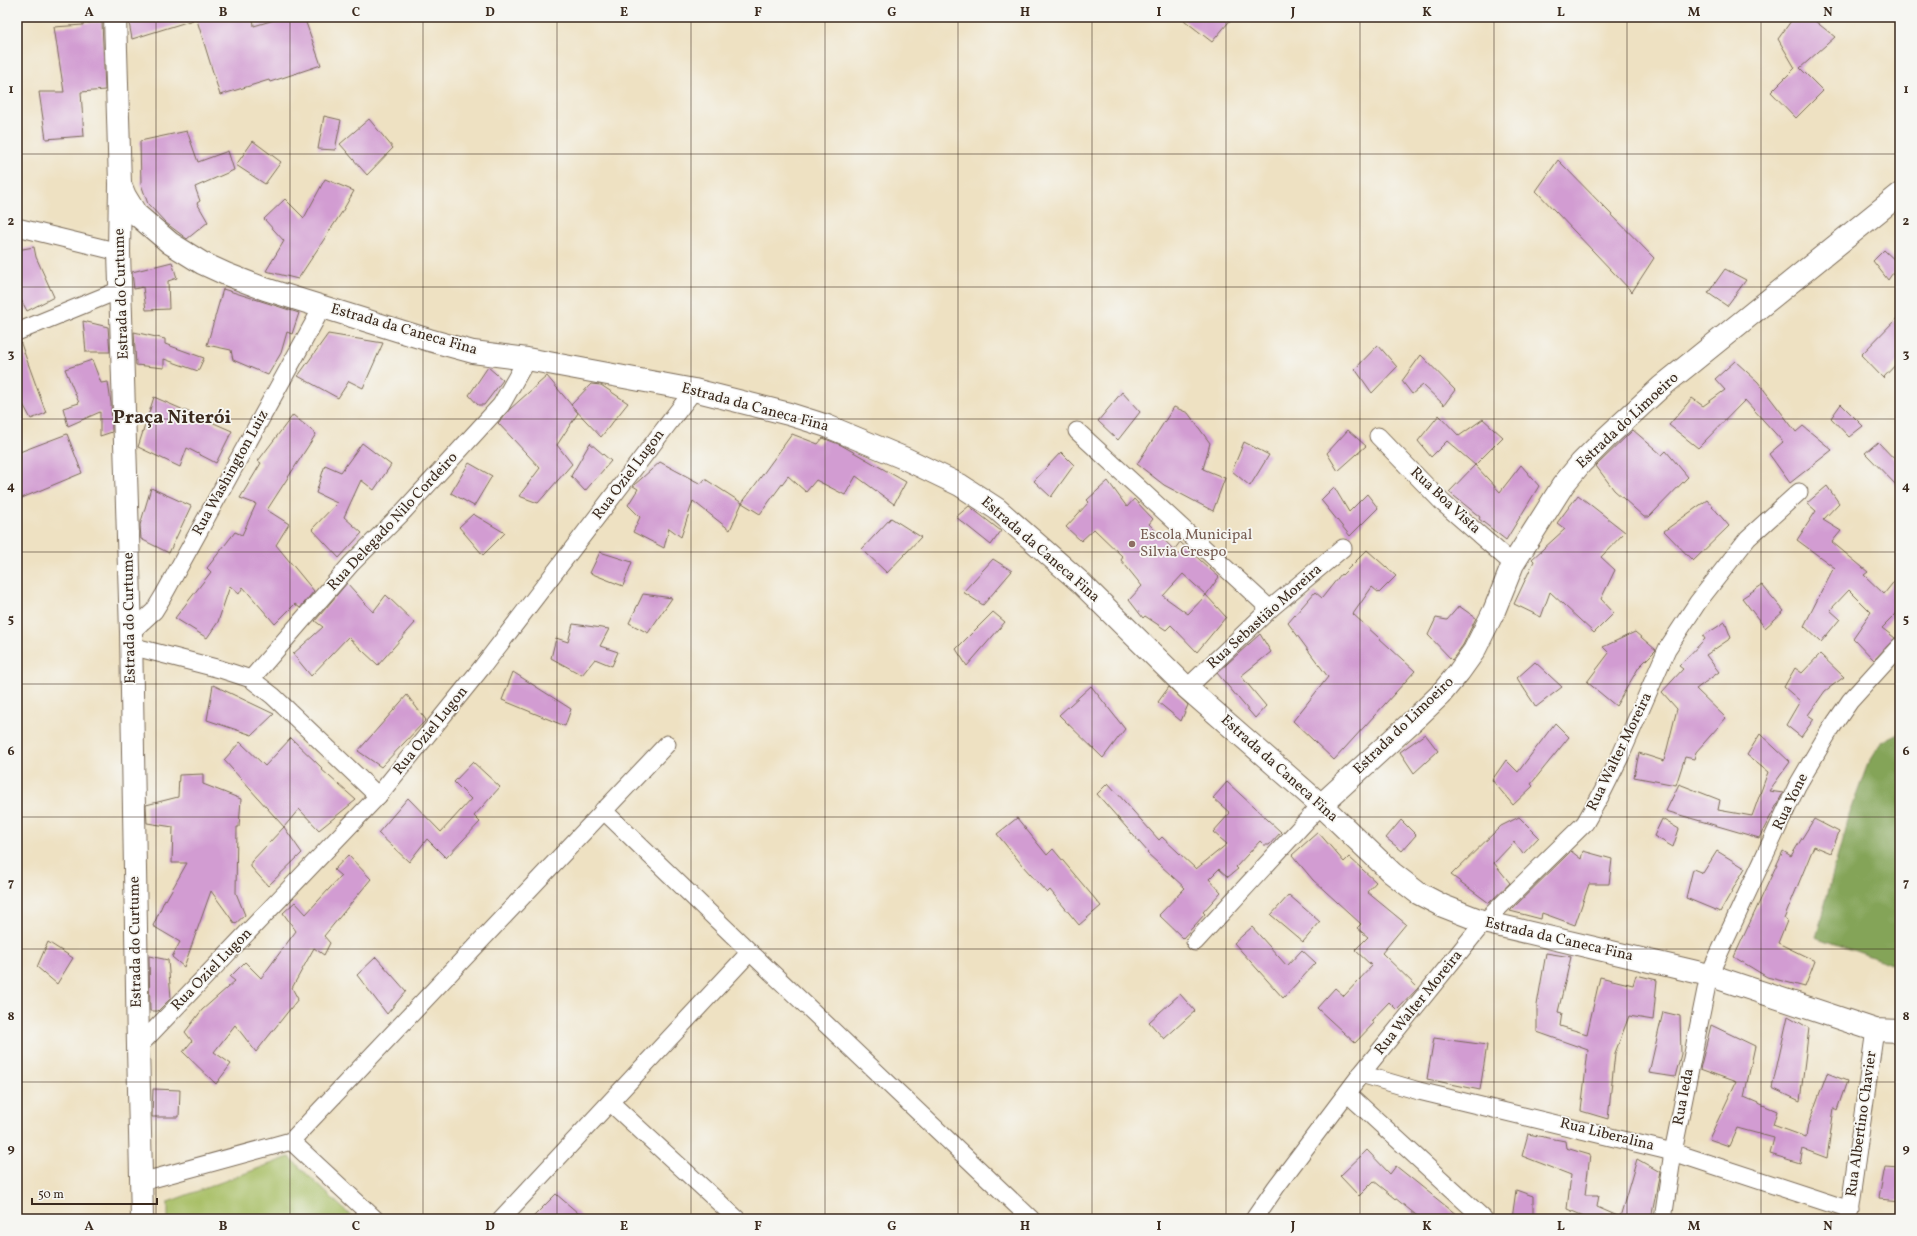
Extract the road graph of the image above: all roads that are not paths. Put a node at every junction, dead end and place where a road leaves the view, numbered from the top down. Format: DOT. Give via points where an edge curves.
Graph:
graph roads {
  1 [pos="115,17"];
  2 [pos="1900,194"];
  3 [pos="128,218"];
  4 [pos="17,227"];
  5 [pos="120,252"];
  6 [pos="122,289"];
  7 [pos="324,306"];
  8 [pos="17,332"];
  9 [pos="527,359"];
  10 [pos="694,390"];
  11 [pos="1077,431"];
  12 [pos="1378,436"];
  13 [pos="1799,492"];
  14 [pos="1343,548"];
  15 [pos="1513,564"];
  16 [pos="1270,609"];
  17 [pos="131,639"];
  18 [pos="1900,646"];
  19 [pos="251,679"];
  20 [pos="1188,688"];
  21 [pos="667,744"];
  22 [pos="378,796"];
  23 [pos="1321,805"];
  24 [pos="603,810"];
  25 [pos="1484,922"];
  26 [pos="1195,942"];
  27 [pos="750,952"];
  28 [pos="1709,975"];
  29 [pos="1875,1030"];
  30 [pos="1900,1031"];
  31 [pos="138,1047"];
  32 [pos="1361,1074"];
  33 [pos="1347,1093"];
  34 [pos="611,1102"];
  35 [pos="291,1141"];
  36 [pos="1673,1152"];
  37 [pos="141,1182"];
  38 [pos="1849,1214"];
  39 [pos="142,1219"];
  40 [pos="375,1219"];
  41 [pos="501,1219"];
  42 [pos="737,1219"];
  43 [pos="1031,1219"];
  44 [pos="1254,1219"];
  45 [pos="1484,1219"];
  46 [pos="1663,1219"];
  1 -- 3 [label="street, Estrada da Caneca Fina" via="120,184 125,196"];
  2 -- 15 [label="street, Estrada do Limoeiro" via="1661,387 1608,436 1563,485"];
  3 -- 5 [label="street, Estrada do Curtume"];
  3 -- 7 [label="street, Estrada da Caneca Fina" via="202,263 226,274 265,289"];
  4 -- 5 [label="street"];
  5 -- 6 [label="street, Estrada do Curtume"];
  6 -- 8 [label="street"];
  6 -- 17 [label="street, Estrada do Curtume"];
  7 -- 9 [label="street, Estrada da Caneca Fina" via="473,352"];
  7 -- 17 [label="street, Rua Washington Luiz" via="162,598"];
  9 -- 10 [label="street, Estrada da Caneca Fina"];
  9 -- 19 [label="street, Rua Delegado Nilo Cordeiro" via="501,405 352,564"];
  10 -- 20 [label="street, Estrada da Caneca Fina" via="827,426 906,459 981,497 1080,582"];
  10 -- 22 [label="street, Rua Oziel Lugon" via="470,682"];
  11 -- 16 [label="street"];
  12 -- 15 [label="street, Rua Boa Vista" via="1443,503"];
  13 -- 25 [label="street, Rua Walter Moreira" via="1748,538 1722,570 1667,649 1620,757 1585,823"];
  14 -- 16 [label="street, Rua Sebastião Moreira"];
  15 -- 23 [label="street, Estrada do Limoeiro" via="1494,611 1474,651 1459,672 1416,718"];
  16 -- 20 [label="street, Rua Sebastião Moreira"];
  17 -- 19 [label="street"];
  17 -- 31 [label="street, Estrada do Curtume"];
  18 -- 28 [label="street, Rua Yone" via="1850,700 1797,786"];
  19 -- 22 [label="street" via="273,696"];
  20 -- 23 [label="street, Estrada da Caneca Fina"];
  21 -- 24 [label="street"];
  22 -- 31 [label="street, Rua Oziel Lugon"];
  23 -- 25 [label="street, Estrada da Caneca Fina" via="1392,873 1418,893 1442,906"];
  23 -- 26 [label="street"];
  24 -- 27 [label="street"];
  24 -- 35 [label="street"];
  25 -- 28 [label="street, Estrada da Caneca Fina"];
  25 -- 32 [label="street, Rua Walter Moreira"];
  27 -- 34 [label="street"];
  27 -- 43 [label="street"];
  28 -- 29 [label="street, Estrada da Caneca Fina"];
  28 -- 36 [label="street, Rua Ieda"];
  29 -- 30 [label="street, Estrada da Caneca Fina"];
  29 -- 38 [label="street, Rua Albertino Chavier"];
  31 -- 37 [label="street, Estrada do Curtume"];
  32 -- 33 [label="street, Rua Walter Moreira"];
  32 -- 36 [label="street, Rua Liberalina" via="1419,1091"];
  33 -- 44 [label="street, Rua Walter Moreira"];
  33 -- 45 [label="street"];
  34 -- 41 [label="street"];
  34 -- 42 [label="street"];
  35 -- 37 [label="street"];
  35 -- 40 [label="street"];
  36 -- 38 [label="street, Rua Liberalina"];
  36 -- 46 [label="street, Rua Ieda"];
  37 -- 39 [label="street, Estrada do Curtume"];
}
